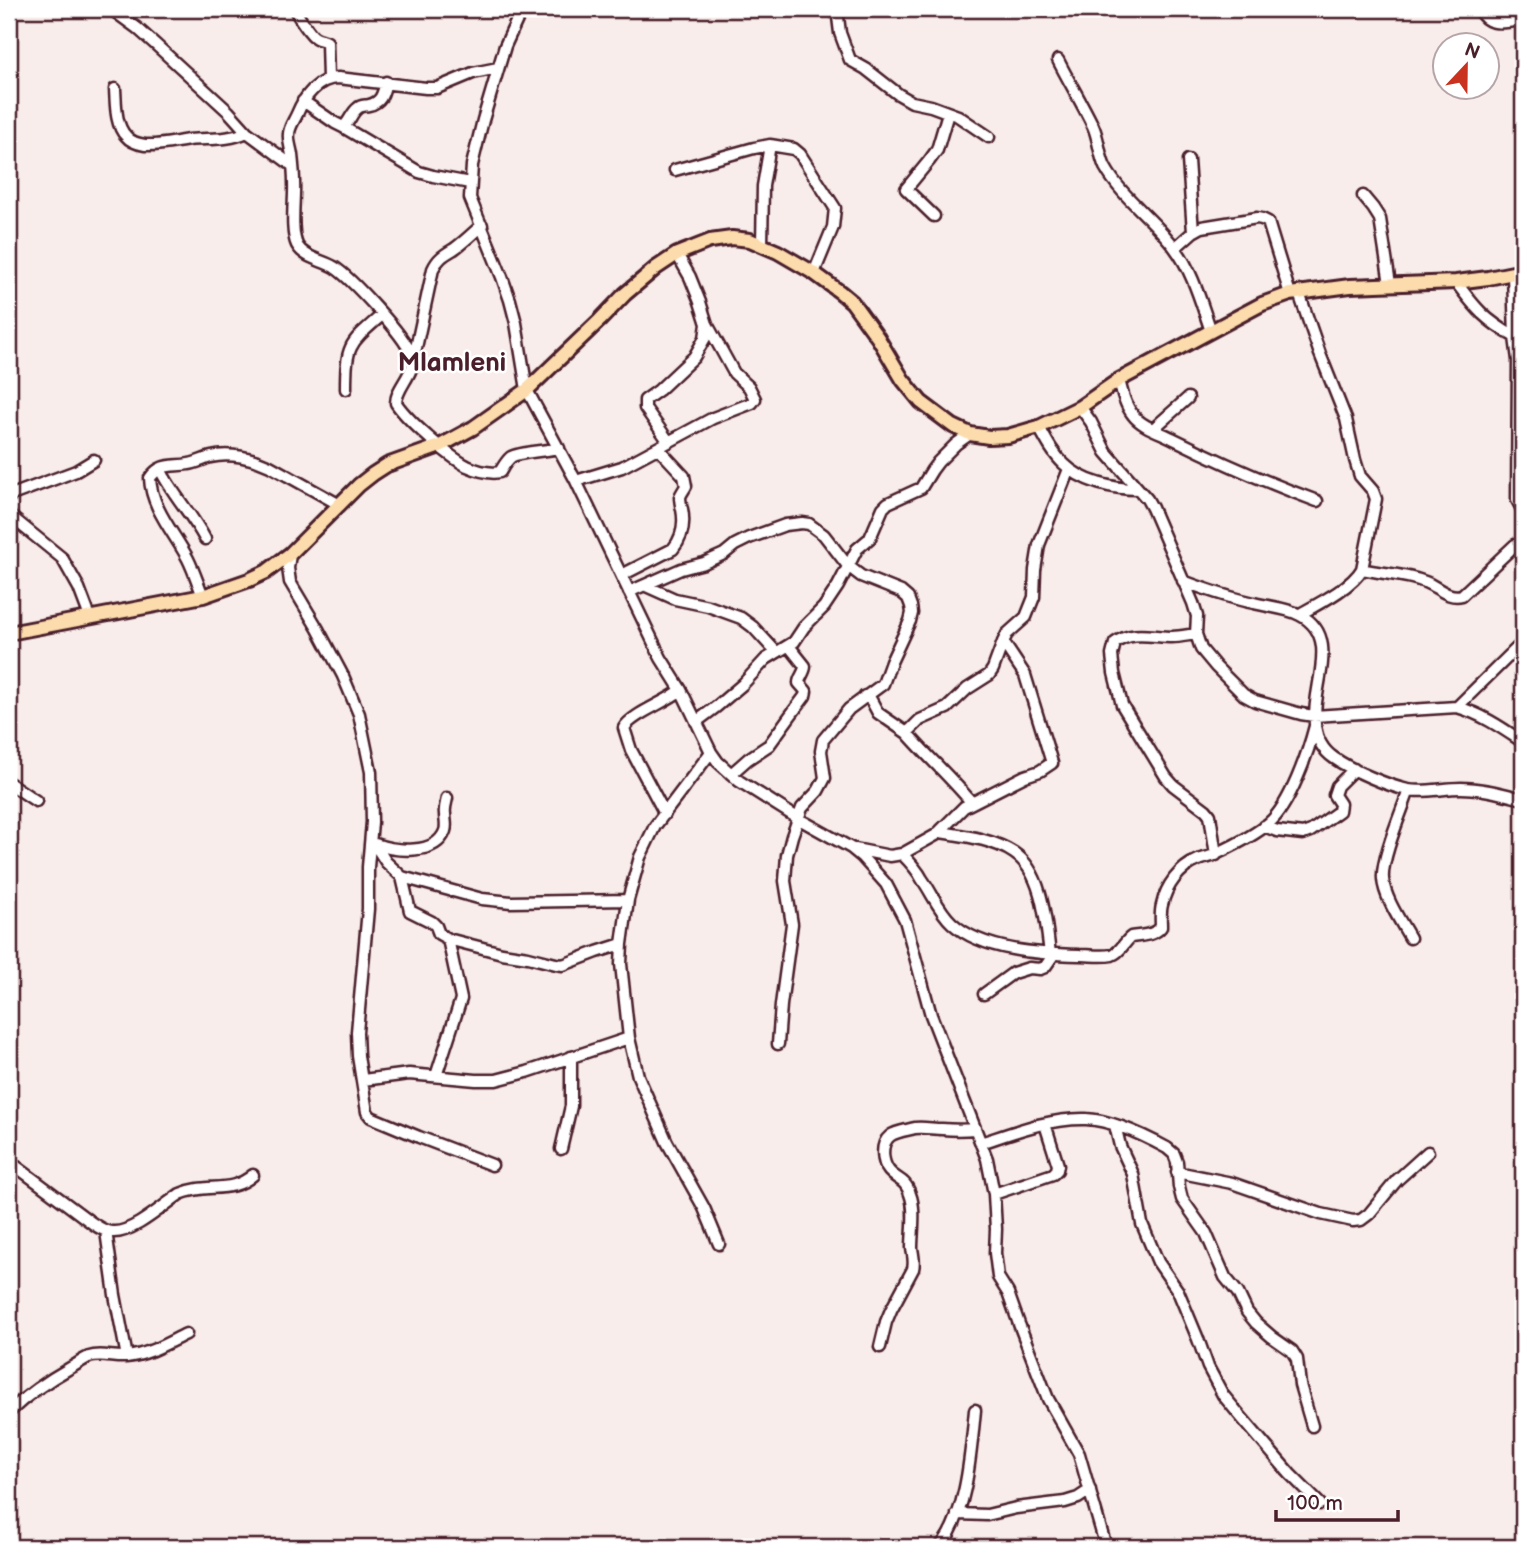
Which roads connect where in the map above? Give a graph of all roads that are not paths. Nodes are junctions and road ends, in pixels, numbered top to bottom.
1 (111, 9) edge
2 (295, 9) edge
3 (522, 9) edge
4 (837, 9) edge
5 (1479, 9) edge
6 (1523, 20) edge
7 (1058, 60) dead end
8 (498, 68) junction
9 (328, 79) junction
10 (386, 82) junction
11 (115, 89) dead end
12 (303, 101) junction
13 (948, 113) junction
14 (343, 127) junction
15 (247, 132) junction
16 (989, 137) dead end
17 (770, 145) junction
18 (1188, 160) dead end
19 (293, 166) junction
20 (675, 170) dead end
21 (470, 183) junction
22 (1363, 196) dead end
23 (934, 216) dead end
24 (482, 225) junction
25 (1193, 232) junction
26 (762, 245) junction
27 (1175, 248) junction
28 (677, 254) junction
29 (1518, 272) edge
30 (814, 273) junction
31 (1456, 282) junction
32 (1390, 285) junction
33 (1295, 293) junction
34 (382, 315) junction
35 (707, 324) junction
36 (1211, 331) junction
37 (1515, 337) junction
38 (412, 356) junction
39 (1119, 380) junction
40 (346, 389) dead end
41 (527, 390) junction
42 (1188, 398) dead end
43 (1080, 407) junction
44 (1039, 427) junction
45 (1153, 429) junction
46 (970, 434) junction
47 (669, 442) junction
48 (440, 446) junction
49 (559, 448) junction
50 (658, 448) junction
51 (94, 460) dead end
52 (160, 469) junction
53 (1069, 469) junction
54 (576, 481) junction
55 (1137, 489) junction
56 (9, 496) edge
57 (1317, 501) dead end
58 (340, 505) junction
59 (1523, 511) edge
60 (9, 515) edge
61 (205, 539) dead end
62 (1515, 545) dead end
63 (290, 554) junction
64 (848, 566) junction
65 (1362, 569) junction
66 (266, 572) junction
67 (622, 575) junction
68 (1183, 581) junction
69 (290, 582) junction
70 (646, 586) junction
71 (629, 592) junction
72 (203, 596) junction
73 (1300, 614) junction
74 (90, 617) junction
75 (10, 630) edge
76 (1196, 634) junction
77 (1003, 642) junction
78 (1523, 642) edge
79 (789, 646) junction
80 (776, 652) junction
81 (681, 691) junction
82 (865, 696) junction
83 (1457, 707) junction
84 (1314, 721) junction
85 (696, 722) junction
86 (907, 733) junction
87 (1523, 742) edge
88 (711, 752) junction
89 (1354, 769) junction
90 (731, 774) junction
91 (9, 783) edge
92 (1409, 790) junction
93 (447, 798) dead end
94 (1523, 799) edge
95 (36, 802) dead end
96 (972, 803) junction
97 (664, 814) junction
98 (799, 819) junction
99 (1264, 826) junction
100 (940, 832) junction
101 (373, 844) junction
102 (850, 848) junction
103 (902, 854) junction
104 (1216, 855) junction
105 (402, 877) junction
106 (628, 900) junction
107 (1410, 938) dead end
108 (448, 939) junction
109 (622, 944) junction
110 (1052, 954) junction
111 (984, 994) dead end
112 (629, 1038) junction
113 (778, 1044) dead end
114 (571, 1057) junction
115 (436, 1076) junction
116 (363, 1080) junction
117 (1045, 1124) junction
118 (1115, 1125) junction
119 (974, 1129) junction
120 (981, 1143) junction
121 (561, 1149) dead end
122 (1428, 1152) dead end
123 (9, 1162) edge
124 (492, 1165) dead end
125 (1178, 1172) junction
126 (253, 1175) dead end
127 (994, 1194) junction
128 (106, 1231) junction
129 (719, 1244) dead end
130 (186, 1334) dead end
131 (880, 1347) dead end
132 (127, 1357) junction
133 (975, 1410) dead end
134 (9, 1412) edge
135 (1311, 1426) dead end
136 (1090, 1490) junction
137 (1320, 1504) dead end
138 (957, 1514) junction
139 (940, 1547) edge
140 (1106, 1547) edge

1 - 15 street
2 - 9 street
3 - 8 street
4 - 13 street
5 - 6 street
7 - 27 street
8 - 10 street
8 - 21 street
9 - 10 street
9 - 12 street
10 - 14 street
11 - 15 street
12 - 14 street
12 - 19 street
13 - 16 street
13 - 23 street
14 - 21 street
15 - 19 street
17 - 20 street
17 - 26 street
17 - 30 street
18 - 25 street
19 - 34 street
21 - 24 street
22 - 32 street
24 - 38 street
24 - 41 street
25 - 27 street
25 - 33 street
26 - 28 main road
26 - 30 main road
27 - 36 street
28 - 35 street
28 - 41 main road
29 - 31 main road
29 - 37 street
30 - 46 main road
31 - 32 main road
31 - 37 street
32 - 33 main road
33 - 36 main road
33 - 65 street
34 - 38 street
34 - 40 street
35 - 47 street
35 - 47 street
36 - 39 main road
37 - 59 street
38 - 48 street
39 - 43 main road
39 - 45 street
41 - 48 main road
41 - 49 street
42 - 45 street
43 - 44 main road
43 - 55 street
44 - 46 main road
44 - 53 street
45 - 57 street
46 - 64 street
47 - 50 street
48 - 49 street
48 - 58 main road
49 - 54 street
50 - 54 street
50 - 67 street
51 - 56 street
52 - 58 street
52 - 61 street
52 - 72 street
53 - 55 street
53 - 77 street
54 - 67 street
55 - 68 street
58 - 63 main road
60 - 74 street
62 - 65 street
63 - 66 main road
63 - 69 street
64 - 70 street
64 - 79 street
64 - 82 street
65 - 73 street
66 - 69 street
66 - 72 main road
67 - 71 street
68 - 73 street
68 - 76 street
69 - 101 street
70 - 71 street
70 - 80 street
71 - 81 street
72 - 74 main road
73 - 84 street
74 - 75 main road
76 - 84 street
76 - 104 street
77 - 86 street
77 - 96 street
78 - 83 street
79 - 80 street
79 - 90 street
80 - 85 street
81 - 85 street
81 - 97 street
82 - 86 street
82 - 98 street
83 - 84 street
83 - 87 street
84 - 89 street
84 - 99 street
85 - 88 street
86 - 96 street
88 - 90 street
88 - 97 street
89 - 92 street
89 - 99 street
90 - 98 street
91 - 95 street
92 - 94 street
92 - 107 street
93 - 101 street
96 - 100 street
97 - 106 street
98 - 102 street
98 - 113 street
99 - 104 street
100 - 103 street
100 - 110 street
101 - 105 street
101 - 116 street
102 - 103 street
102 - 119 street
103 - 110 street
104 - 110 street
105 - 106 street
105 - 108 street
106 - 109 street
108 - 109 street
108 - 115 street
109 - 112 street
110 - 111 street
112 - 114 street
112 - 129 street
114 - 115 street
114 - 121 street
115 - 116 street
116 - 124 street
117 - 118 street
117 - 120 street
117 - 127 street
118 - 125 street
118 - 137 street
119 - 120 street
119 - 131 street
120 - 127 street
122 - 125 street
123 - 128 street
125 - 135 street
126 - 128 street
127 - 136 street
128 - 132 street
130 - 132 street
132 - 134 street
133 - 138 street
136 - 138 street
136 - 140 street
138 - 139 street

